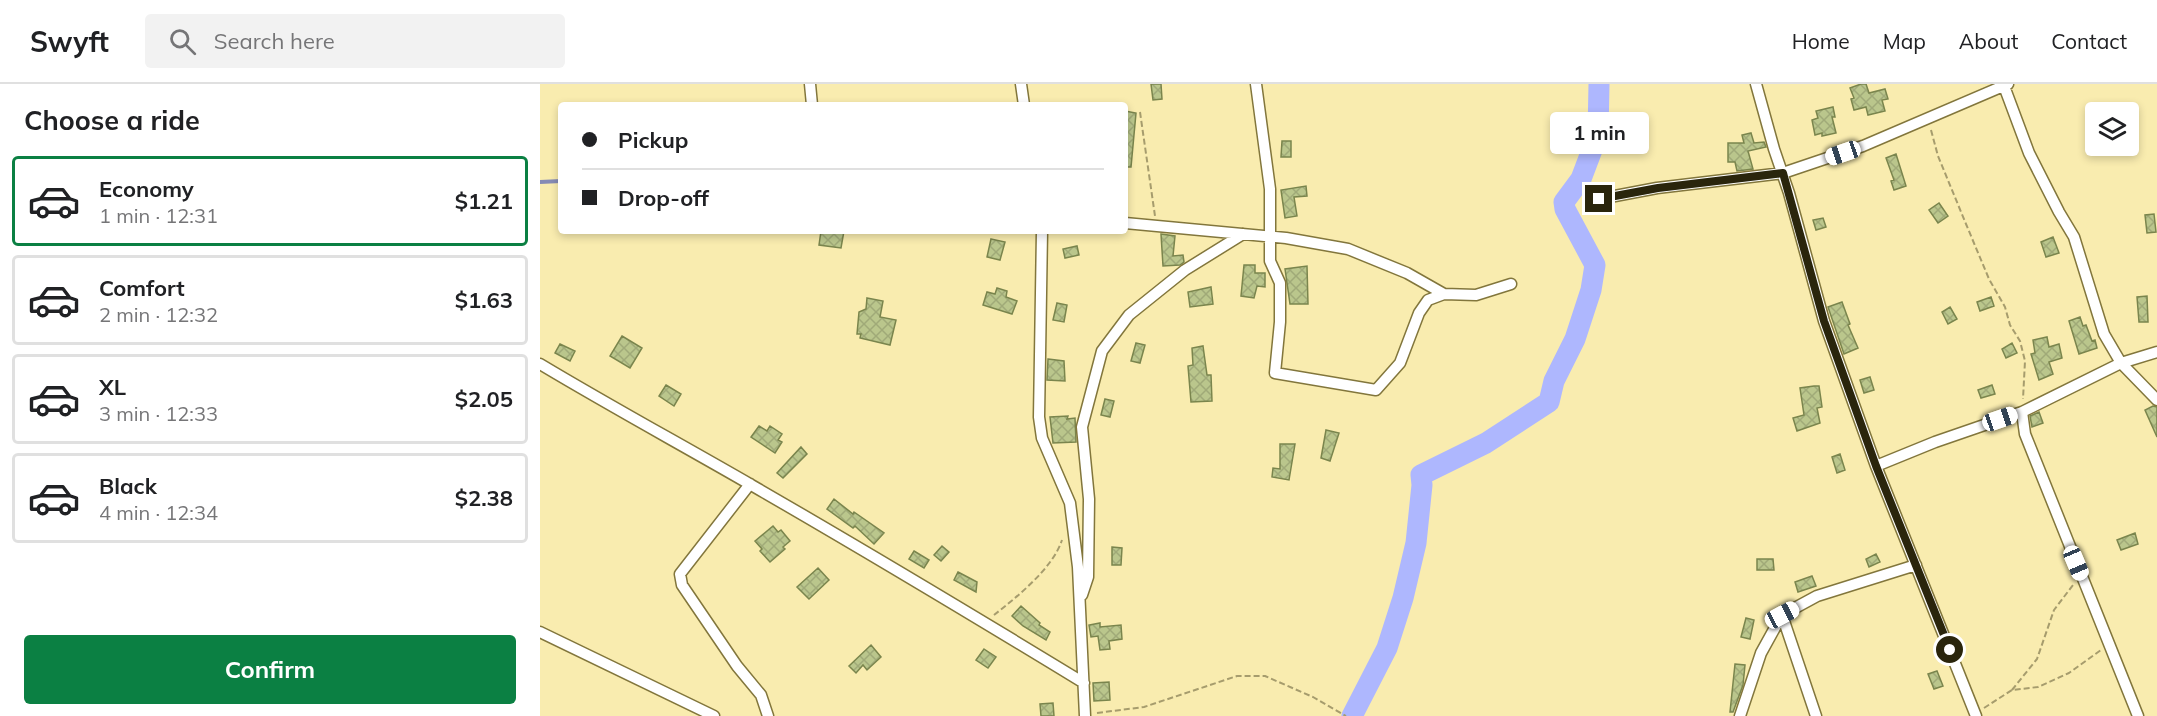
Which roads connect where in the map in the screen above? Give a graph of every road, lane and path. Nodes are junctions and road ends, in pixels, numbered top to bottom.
1 (810, 84) edge
2 (1021, 84) edge
3 (1256, 84) edge
4 (1756, 84) edge
5 (2006, 85) edge
6 (812, 102) edge
7 (1024, 102) edge
8 (1140, 112) dead end
9 (1928, 118) junction
10 (1783, 173) junction
11 (1599, 199) dead end
12 (1128, 223) edge
13 (1157, 227) junction
14 (1042, 234) edge
15 (1243, 234) junction
16 (1271, 237) junction
17 (1511, 284) dead end
18 (1444, 294) junction
19 (2157, 352) edge
20 (2121, 363) junction
21 (540, 364) edge
22 (2157, 400) edge
23 (2022, 412) junction
24 (1876, 466) junction
25 (750, 484) junction
26 (1065, 532) dead end
27 (1916, 565) junction
28 (2082, 579) junction
29 (1080, 603) junction
30 (1782, 615) junction
31 (985, 622) junction
32 (540, 632) edge
33 (2109, 645) junction
34 (1084, 683) junction
35 (2013, 690) junction
36 (1085, 715) edge
37 (1976, 715) edge
38 (714, 716) edge
39 (768, 716) edge
40 (1346, 716) edge
41 (1740, 716) edge
42 (1816, 716) edge
43 (2138, 716) edge

1 - 6 street
2 - 7 street
3 - 16 street
4 - 10 street
5 - 9 street
5 - 20 street
8 - 13 path
9 - 10 street
9 - 23 path
10 - 11 street
10 - 24 street
12 - 13 street
13 - 15 street
14 - 29 street
15 - 16 street
15 - 29 street
16 - 18 street
16 - 18 street
17 - 18 street
19 - 20 street
20 - 22 street
20 - 23 street
21 - 25 street
23 - 24 street
23 - 28 street
24 - 27 street
25 - 31 street
25 - 39 street
26 - 31 path
27 - 30 street
27 - 37 street
28 - 33 street
28 - 35 path
29 - 34 street
30 - 41 street
30 - 42 street
31 - 34 street
32 - 38 street
33 - 35 path
33 - 43 street
34 - 36 street
35 - 37 path
36 - 40 path

